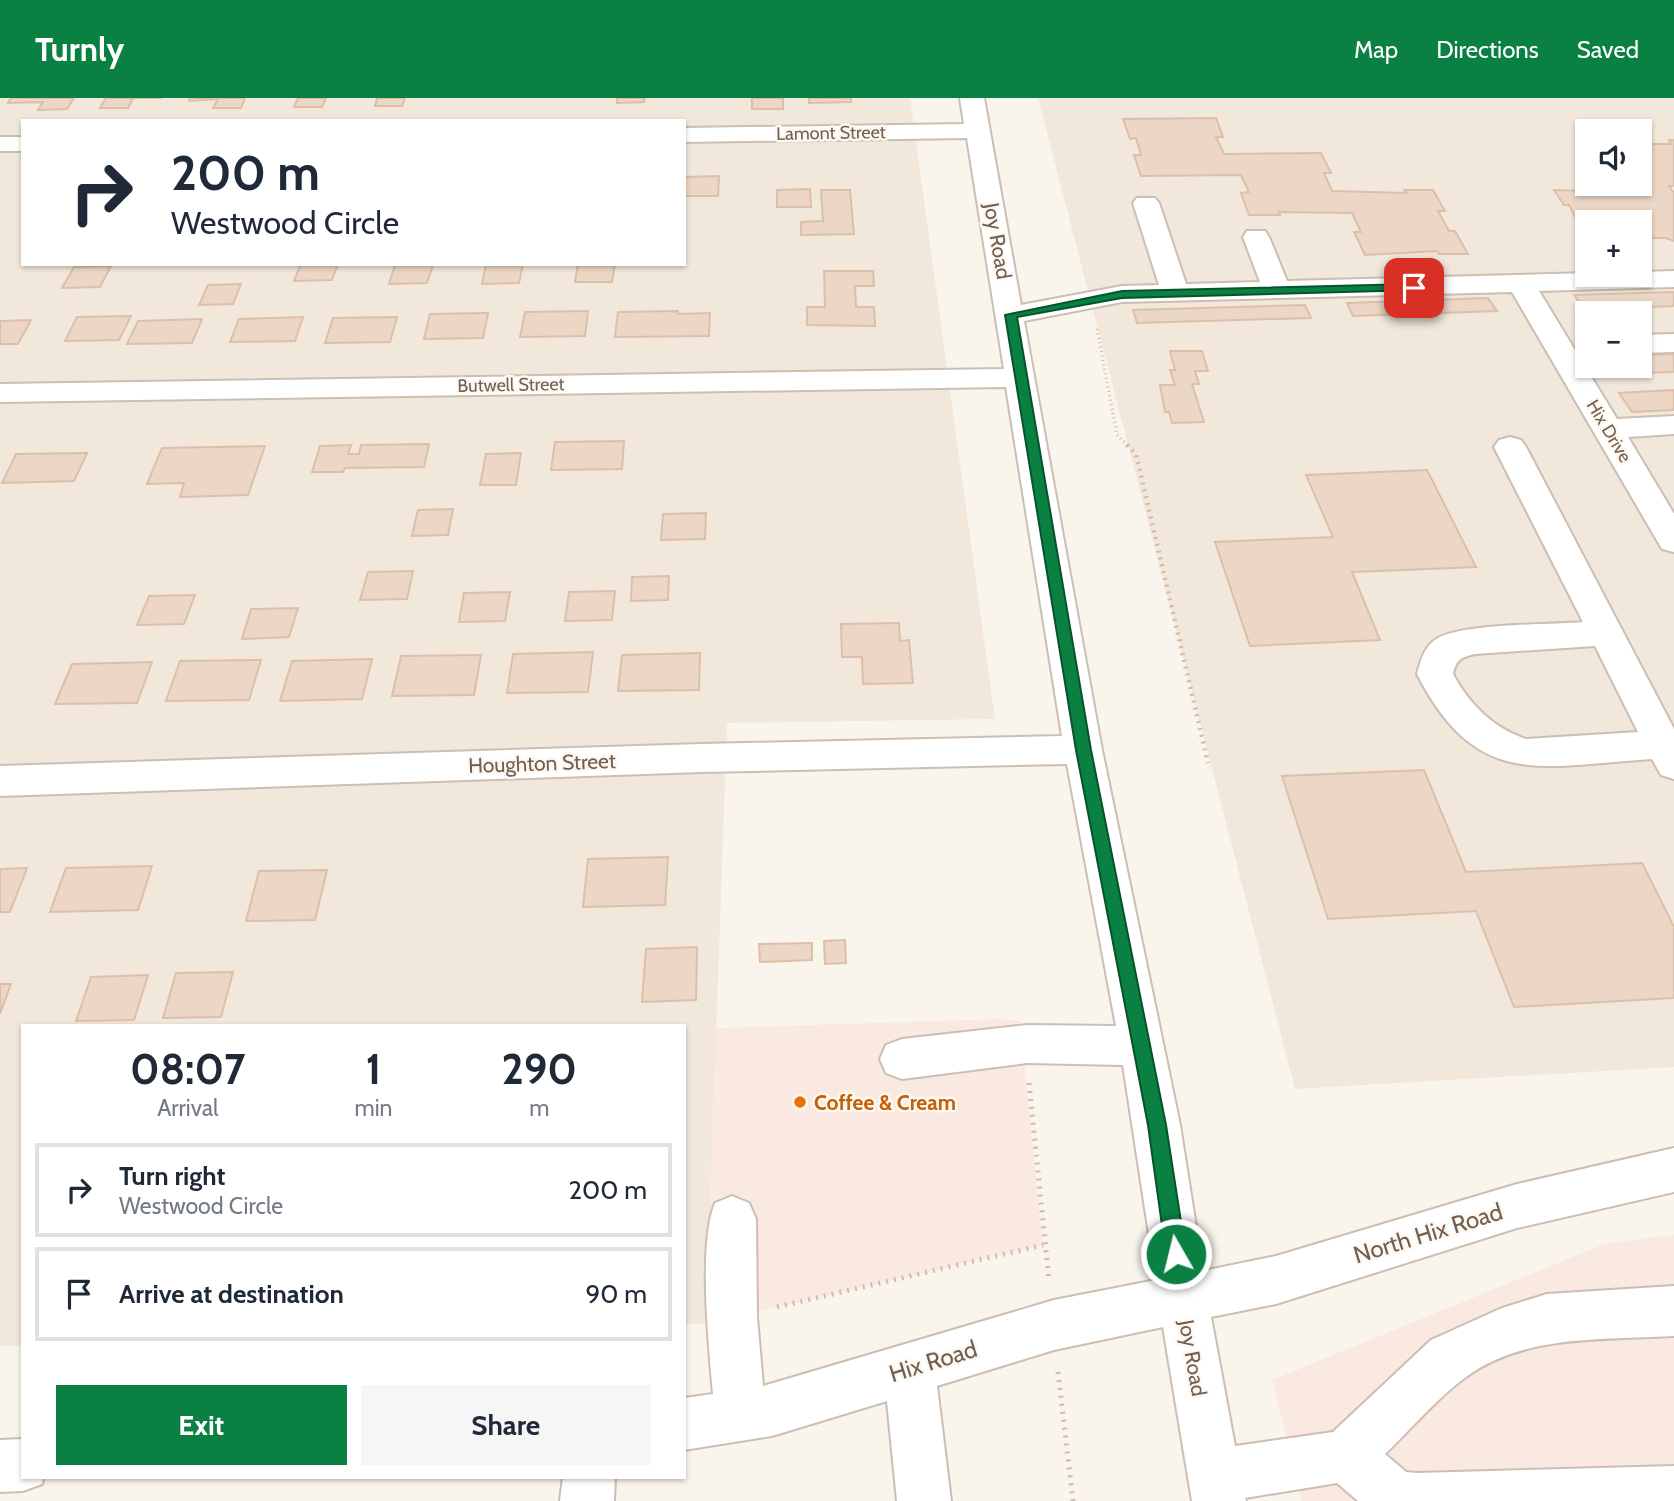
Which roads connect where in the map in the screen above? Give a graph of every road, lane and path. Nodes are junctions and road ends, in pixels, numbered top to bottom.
1 (972, 98) edge
2 (978, 131) junction
3 (686, 135) edge
4 (0, 144) edge
5 (21, 144) edge
6 (1146, 202) dead end
7 (1256, 237) dead end
8 (1674, 279) edge
9 (1522, 285) junction
10 (1278, 292) junction
11 (1175, 293) junction
12 (1011, 315) junction
13 (1096, 321) dead end
14 (1674, 343) edge
15 (1652, 344) edge
16 (1573, 347) edge
17 (1022, 378) junction
18 (0, 393) edge
19 (1674, 425) edge
20 (1607, 429) junction
21 (1510, 447) dead end
22 (1674, 541) edge
23 (1606, 633) junction
24 (1083, 750) junction
25 (1669, 754) edge
26 (1208, 763) dead end
27 (0, 781) edge
28 (1141, 1046) junction
29 (902, 1059) dead end
30 (1029, 1084) dead end
31 (1674, 1170) edge
32 (732, 1219) dead end
33 (1043, 1245) junction
34 (1047, 1268) dead end
35 (1183, 1298) junction
36 (766, 1310) dead end
37 (1674, 1311) edge
38 (909, 1367) junction
39 (1059, 1388) dead end
40 (740, 1415) junction
41 (686, 1424) edge
42 (1346, 1456) junction
43 (21, 1465) edge
44 (0, 1466) edge
45 (589, 1479) edge
46 (1217, 1488) edge
47 (1674, 1493) edge
48 (587, 1501) edge
49 (925, 1501) edge
50 (1073, 1501) edge

1 - 2 street, Joy Road
2 - 3 street, Lamont Street
2 - 12 street, Joy Road
4 - 5 street
6 - 11 street
7 - 10 street
8 - 9 street
9 - 10 street
9 - 16 street, Hix Drive
10 - 11 street
11 - 12 street
12 - 17 street, Joy Road
13 - 26 path
14 - 15 street
16 - 20 street, Hix Drive
17 - 18 street, Butwell Street
17 - 24 street, Joy Road
19 - 20 street
20 - 22 street, Hix Drive
21 - 23 street
23 - 25 street
23 - 25 street
24 - 27 street, Houghton Street
24 - 28 street, Joy Road
28 - 29 street
28 - 35 street, Joy Road
30 - 33 path
31 - 35 street, North Hix Road
32 - 40 street
33 - 34 path
33 - 36 path
35 - 38 street, Hix Road
35 - 46 street, Joy Road
37 - 42 street
38 - 40 street, Hix Road
38 - 49 street
39 - 50 path
40 - 41 street, Hix Road
42 - 46 street
42 - 47 street
43 - 44 street
45 - 48 street

